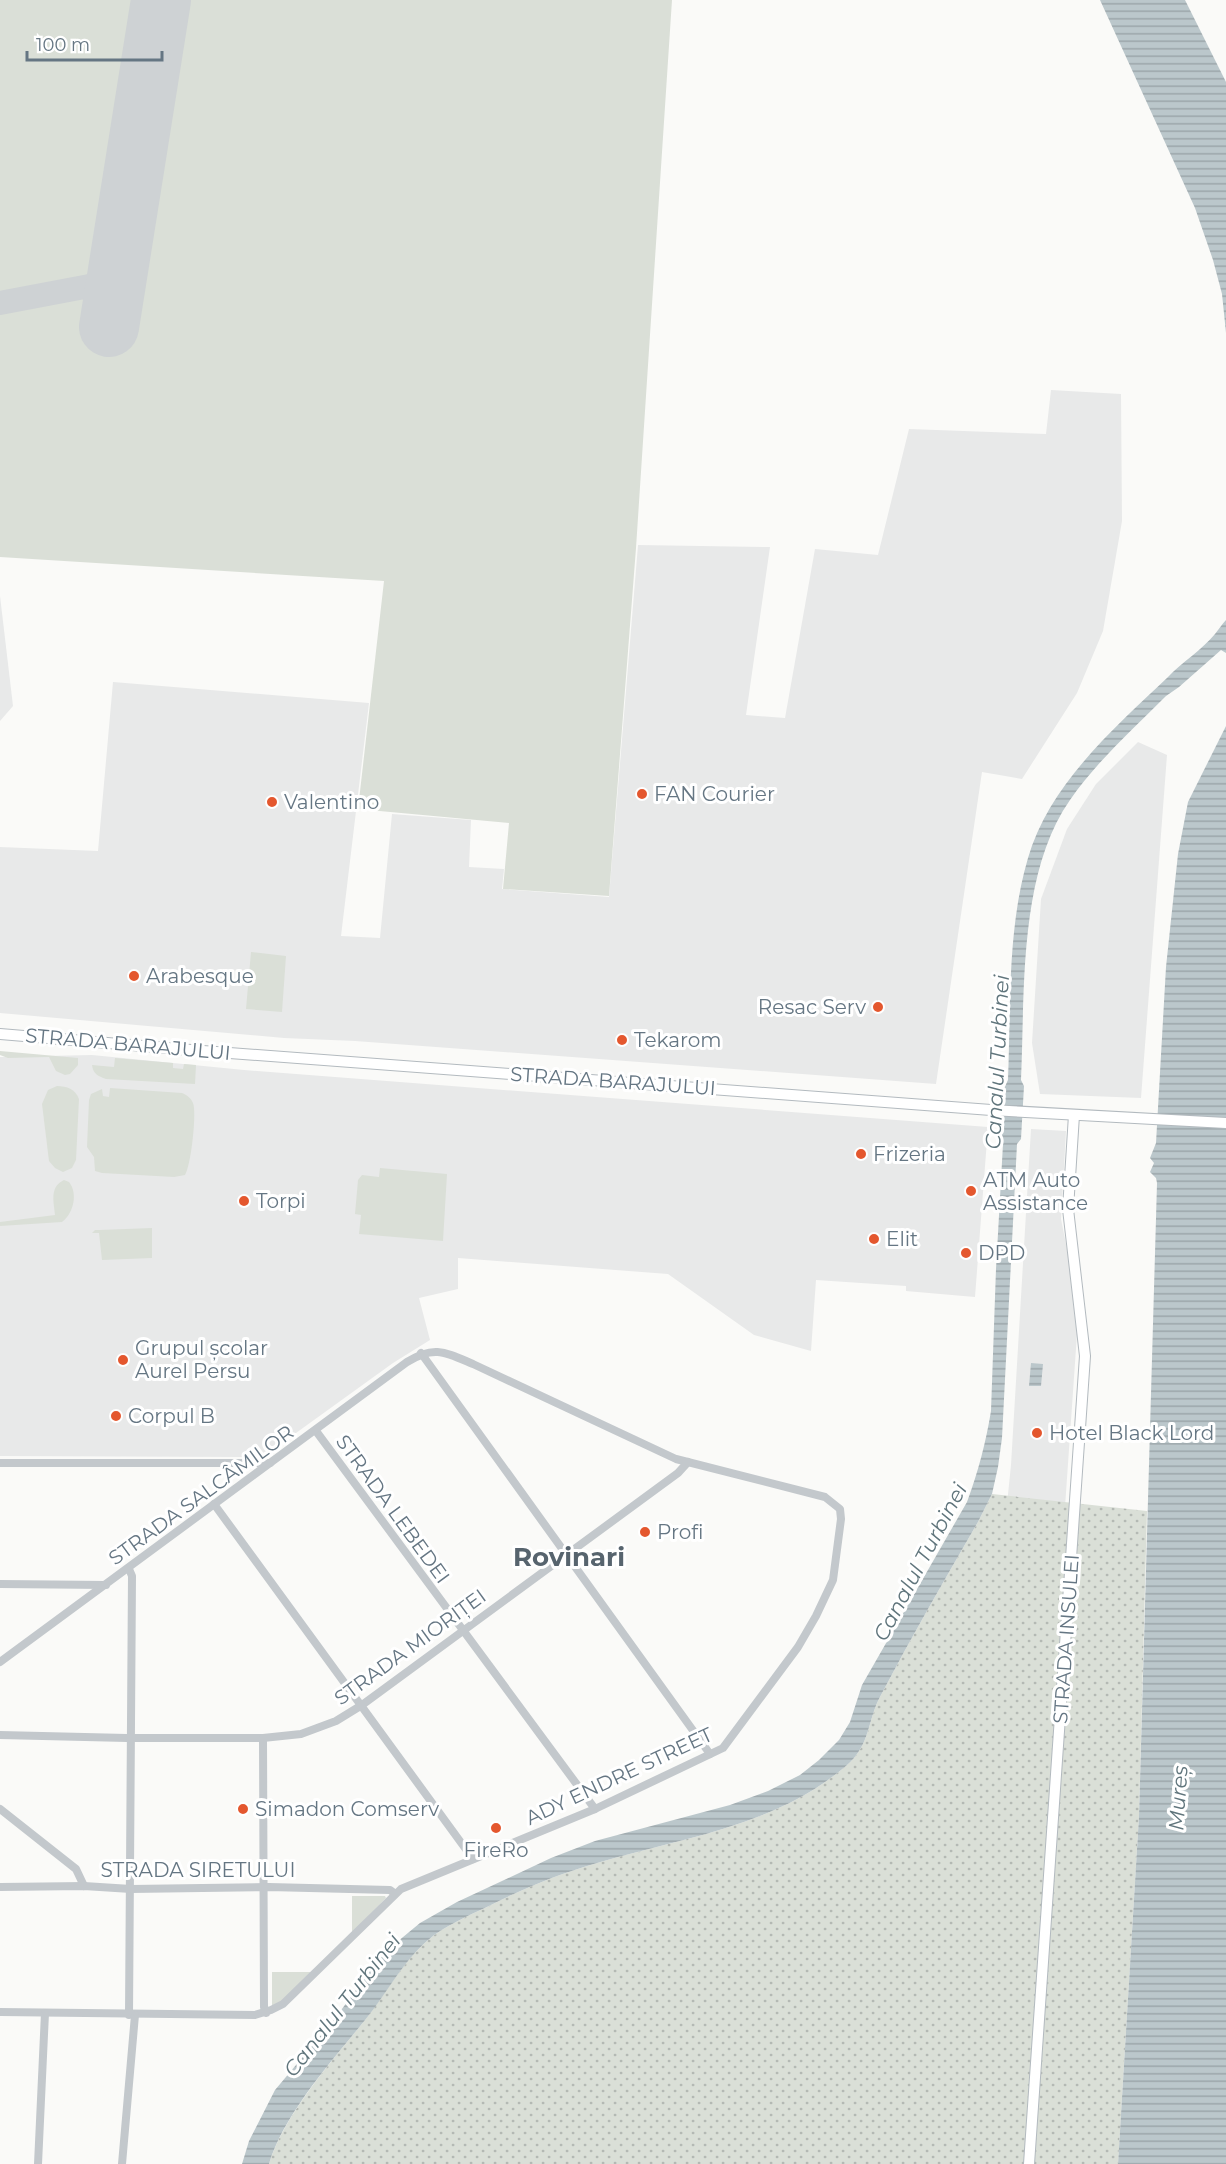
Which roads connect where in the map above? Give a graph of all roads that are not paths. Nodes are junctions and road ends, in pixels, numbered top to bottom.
1 (0, 1034) edge
2 (1074, 1114) junction
3 (1226, 1123) edge
4 (421, 1353) junction
5 (316, 1431) junction
6 (0, 1462) edge
7 (688, 1462) junction
8 (272, 1463) junction
9 (214, 1504) junction
10 (565, 1556) junction
11 (129, 1569) junction
12 (0, 1584) edge
13 (107, 1585) junction
14 (462, 1631) junction
15 (0, 1662) edge
16 (362, 1705) junction
17 (0, 1735) edge
18 (130, 1738) junction
19 (263, 1738) junction
20 (710, 1754) junction
21 (0, 1809) edge
22 (595, 1809) junction
23 (474, 1859) junction
24 (84, 1886) junction
25 (0, 1887) edge
26 (263, 1887) junction
27 (131, 1889) junction
28 (394, 1893) junction
29 (0, 2012) edge
30 (45, 2013) junction
31 (266, 2013) junction
32 (132, 2015) junction
33 (38, 2164) edge
34 (122, 2164) edge
35 (1029, 2164) edge

1 - 2 main road, STRADA BARAJULUI
2 - 3 main road, STRADA BARAJULUI
2 - 35 main road, STRADA INSULEI
4 - 5 street, STRADA SALCÂMILOR
4 - 7 street, ADY ENDRE STREET
4 - 10 street
5 - 8 street, STRADA SALCÂMILOR
5 - 14 street, STRADA LEBEDEI
6 - 8 street
7 - 10 street, STRADA MIORIȚEI
7 - 20 street, ADY ENDRE STREET
8 - 9 street, STRADA SALCÂMILOR
9 - 11 street, STRADA SALCÂMILOR
9 - 16 street
10 - 14 street, STRADA MIORIȚEI
10 - 20 street
11 - 13 street, STRADA SALCÂMILOR
11 - 18 street
12 - 13 street
13 - 15 street, STRADA SALCÂMILOR
14 - 16 street, STRADA MIORIȚEI
14 - 22 street, STRADA LEBEDEI
16 - 19 street, STRADA MIORIȚEI
16 - 23 street
17 - 18 street, STRADA MIORIȚEI
18 - 19 street, STRADA MIORIȚEI
18 - 27 street
19 - 26 street
20 - 22 street, ADY ENDRE STREET
21 - 24 street
22 - 23 street, ADY ENDRE STREET
23 - 28 street, ADY ENDRE STREET
24 - 25 street, STRADA SIRETULUI
24 - 27 street, STRADA SIRETULUI
26 - 27 street, STRADA SIRETULUI
26 - 28 street, STRADA SIRETULUI
26 - 31 street
27 - 32 street
28 - 31 street, ADY ENDRE STREET
29 - 30 street
30 - 32 street
30 - 33 street
31 - 32 street
32 - 34 street

